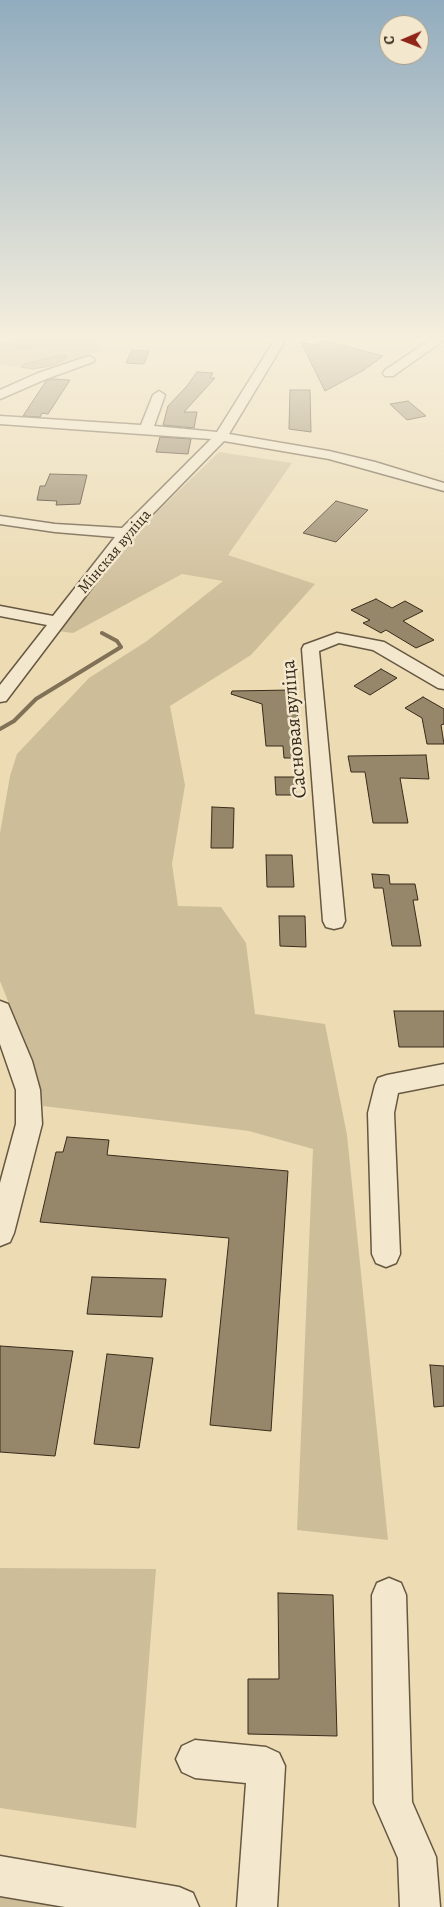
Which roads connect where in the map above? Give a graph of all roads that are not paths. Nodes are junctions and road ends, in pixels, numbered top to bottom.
1 (73, 425) edge
2 (148, 425) edge
3 (228, 425) edge
4 (146, 430) junction
5 (221, 437) junction
6 (444, 487) edge
7 (0, 520) edge
8 (126, 533) junction
9 (0, 611) edge
10 (57, 622) junction
11 (444, 684) edge
12 (0, 697) edge
13 (334, 921) dead end
14 (0, 1010) edge
15 (9, 1058) edge
16 (444, 1074) edge
17 (0, 1230) edge
18 (386, 1254) dead end
19 (389, 1594) dead end
20 (195, 1758) dead end
21 (0, 1876) edge
22 (179, 1907) edge
23 (257, 1907) edge
24 (420, 1907) edge

1 - 4 street
2 - 4 street
3 - 5 street, Мінская вуліца
4 - 5 street
5 - 6 street
5 - 8 street, Мінская вуліца
7 - 8 street
8 - 10 street, Мінская вуліца
9 - 10 street
10 - 12 street, Мінская вуліца
11 - 13 street, Сасновая вуліца
14 - 15 street
15 - 17 street
16 - 18 street
19 - 24 street
20 - 23 street
21 - 22 street

